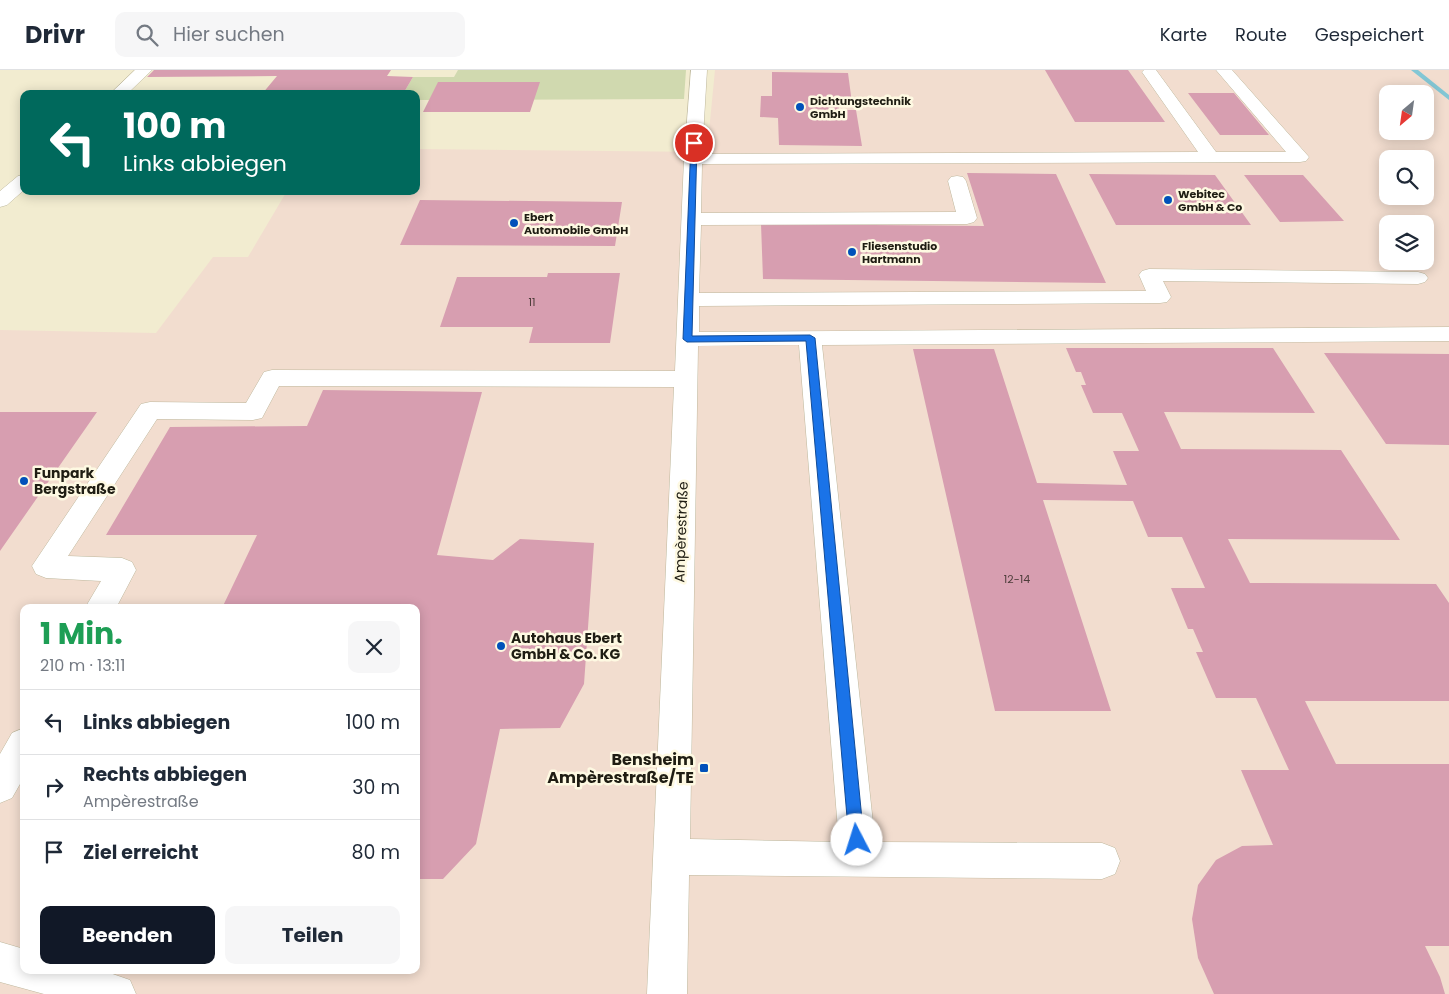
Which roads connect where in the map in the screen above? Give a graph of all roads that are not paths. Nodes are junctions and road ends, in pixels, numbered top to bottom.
1 (144, 70) edge
2 (699, 70) edge
3 (1224, 70) edge
4 (1150, 72) dead end
5 (122, 90) edge
6 (1211, 158) junction
7 (693, 159) junction
8 (957, 181) dead end
9 (20, 184) edge
10 (0, 201) edge
11 (691, 219) junction
12 (1418, 278) dead end
13 (688, 300) junction
14 (1449, 334) edge
15 (810, 338) junction
16 (687, 339) junction
17 (686, 379) junction
18 (102, 604) edge
19 (20, 751) edge
20 (0, 786) edge
21 (671, 857) junction
22 (859, 860) junction
23 (1102, 861) dead end
24 (0, 962) edge
25 (20, 968) edge
26 (43, 974) edge
27 (116, 994) edge
28 (667, 994) edge

1 - 5 street
2 - 7 street, Ampèrestraße
3 - 6 street
4 - 6 street
6 - 7 street
7 - 11 street, Ampèrestraße
8 - 11 street
9 - 10 street
11 - 13 street, Ampèrestraße
12 - 13 street
13 - 16 street, Ampèrestraße
14 - 15 street
15 - 16 street
15 - 22 street
16 - 17 street, Ampèrestraße
17 - 18 street
17 - 21 street, Ampèrestraße
19 - 20 street
21 - 22 street
21 - 28 street, Ampèrestraße
22 - 23 street
24 - 25 street
26 - 27 street

